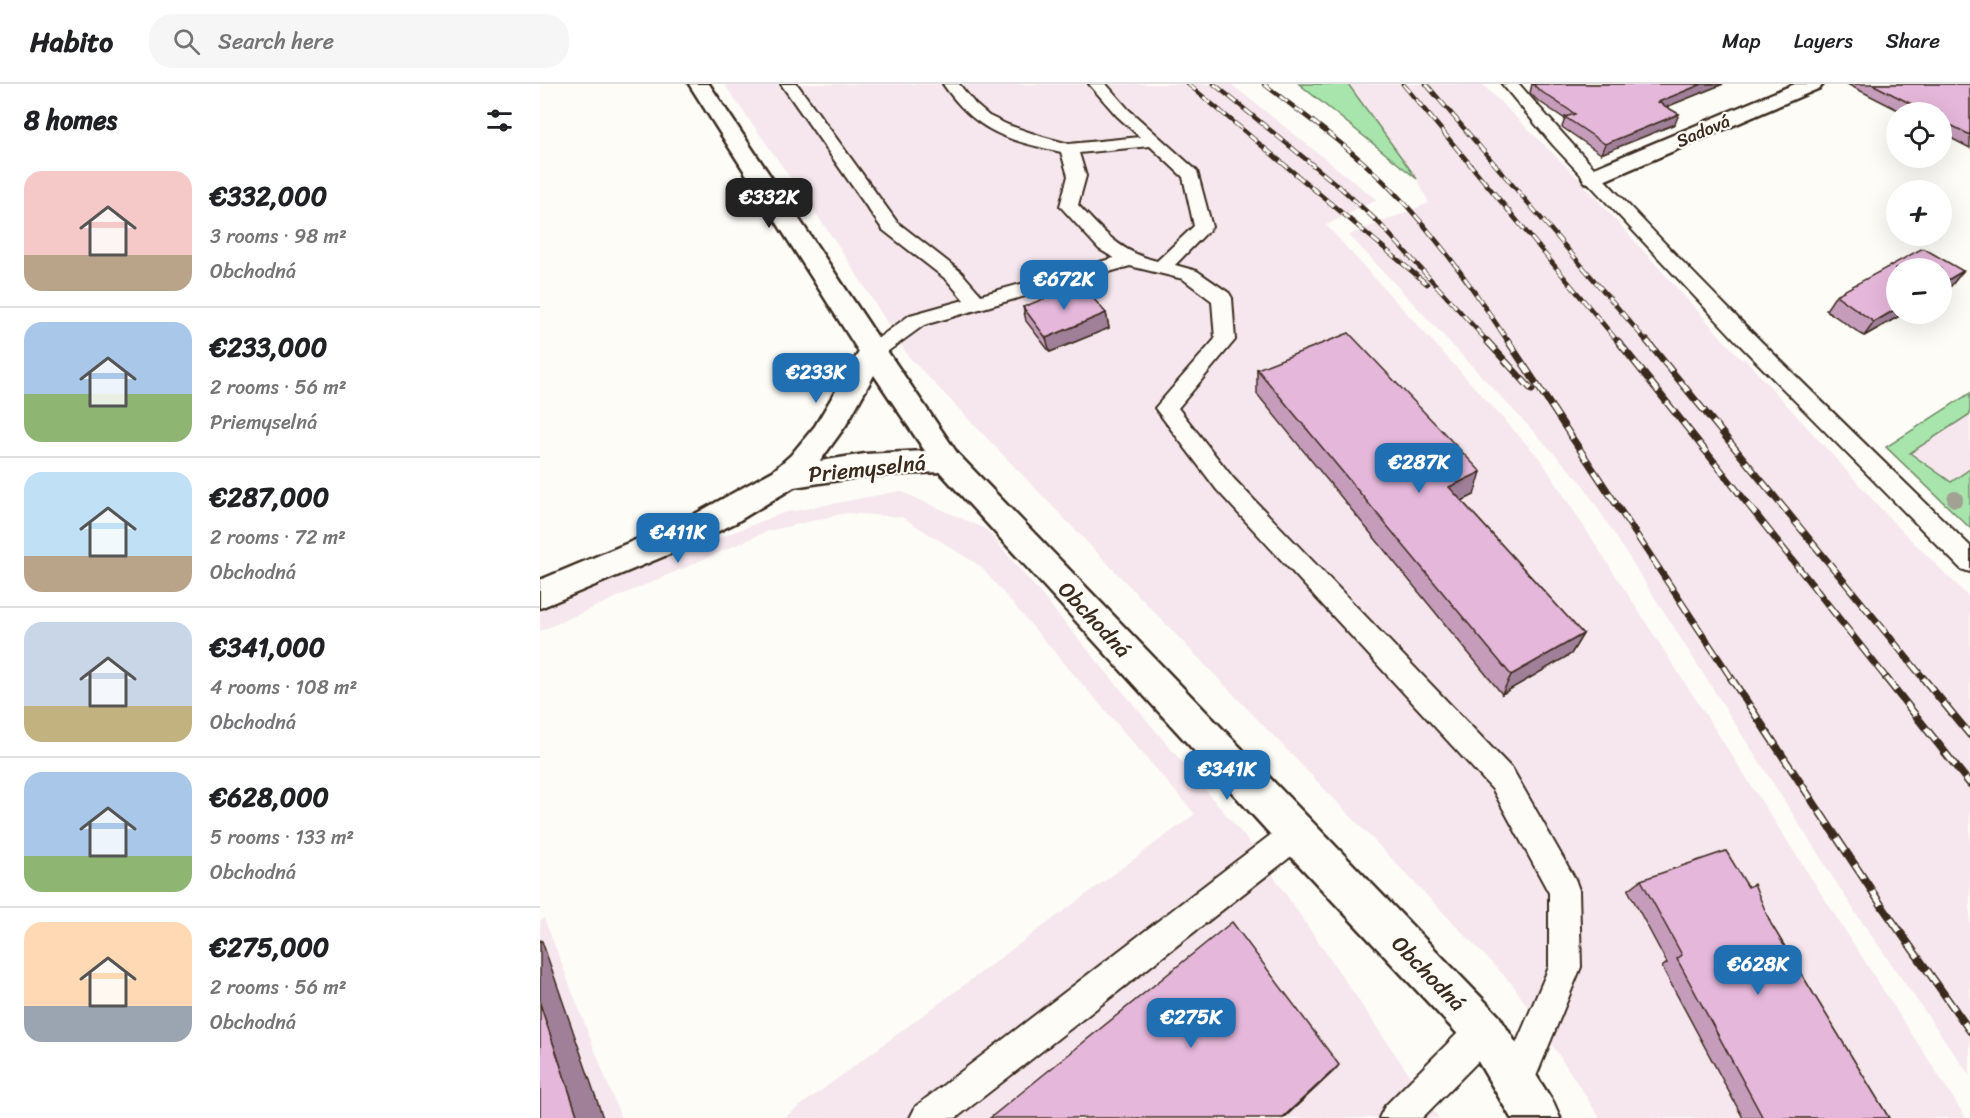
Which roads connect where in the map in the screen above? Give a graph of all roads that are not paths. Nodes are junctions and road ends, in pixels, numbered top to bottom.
1 (699, 84) edge
2 (789, 84) edge
3 (951, 84) edge
4 (1097, 84) edge
5 (1510, 84) edge
6 (1813, 84) edge
7 (1154, 141) junction
8 (1069, 149) junction
9 (1593, 177) junction
10 (1130, 260) junction
11 (1161, 268) junction
12 (977, 303) junction
13 (873, 352) junction
14 (947, 461) junction
15 (787, 477) junction
16 (1970, 562) edge
17 (540, 594) edge
18 (1296, 834) junction
19 (1484, 1030) junction
20 (1516, 1084) junction
21 (928, 1118) edge
22 (1397, 1118) edge
23 (1537, 1118) edge

1 - 13 street, Obchodná
2 - 12 lane
3 - 8 lane
4 - 7 lane
5 - 9 lane
6 - 9 street, Sadová
7 - 8 lane
7 - 11 lane
8 - 10 lane
9 - 16 lane
10 - 11 lane
10 - 12 lane
11 - 20 lane
12 - 13 lane
13 - 14 street, Obchodná
13 - 15 street, Priemyselná
14 - 15 street, Priemyselná
14 - 18 street, Obchodná
15 - 17 street, Priemyselná
18 - 19 street, Obchodná
18 - 21 lane
19 - 20 street, Obchodná
19 - 22 lane
20 - 23 street, Obchodná

